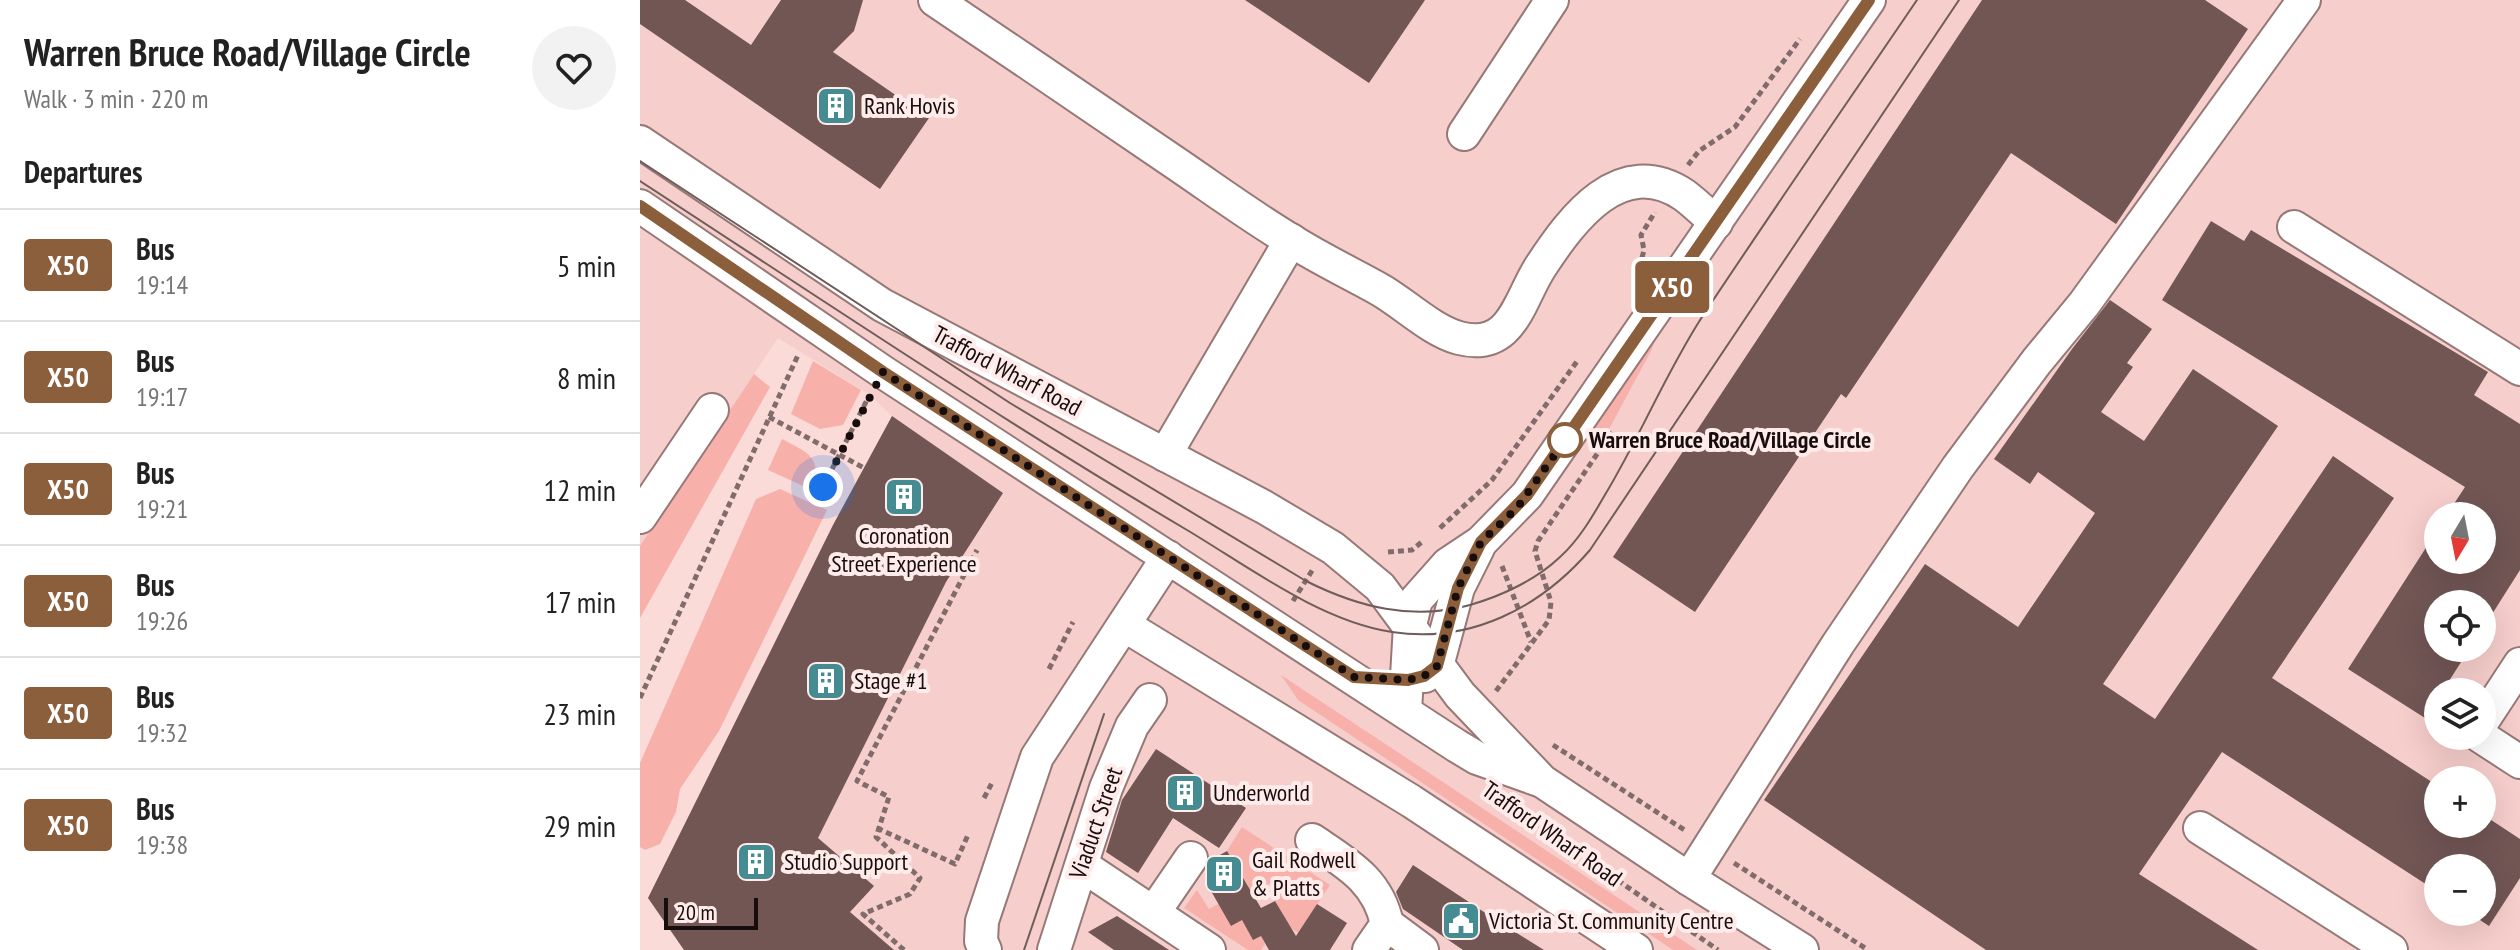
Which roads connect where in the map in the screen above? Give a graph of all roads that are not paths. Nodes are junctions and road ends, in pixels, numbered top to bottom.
1 (935, 0) edge
2 (1552, 0) edge
3 (1869, 0) edge
4 (2304, 0) edge
5 (1464, 134) dead end
6 (640, 142) edge
7 (640, 206) edge
8 (1716, 223) junction
9 (2294, 227) dead end
10 (1291, 240) junction
11 (2520, 369) edge
12 (712, 410) dead end
13 (1165, 455) junction
14 (640, 517) edge
15 (1488, 550) junction
16 (1168, 557) junction
17 (1448, 564) junction
18 (1380, 587) junction
19 (1124, 625) junction
20 (1410, 625) junction
21 (2520, 664) edge
22 (1437, 666) junction
23 (1406, 695) junction
24 (1150, 700) dead end
25 (2496, 701) edge
26 (2496, 746) edge
27 (2520, 762) edge
28 (1542, 781) junction
29 (2200, 828) dead end
30 (1312, 840) dead end
31 (1191, 858) dead end
32 (1083, 866) junction
33 (1689, 879) junction
34 (1154, 912) junction
35 (1378, 937) edge
36 (985, 950) edge
37 (1054, 950) edge
38 (1209, 950) edge
39 (1422, 950) edge
40 (1636, 950) edge
41 (1802, 950) edge
42 (2391, 950) edge

1 - 10 street
2 - 5 street
3 - 8 street
4 - 33 street
6 - 13 street, Trafford Wharf Road
7 - 16 street
8 - 10 street
8 - 15 street
9 - 11 street
10 - 13 street
12 - 14 street
13 - 18 street, Trafford Wharf Road
15 - 17 street
15 - 22 street
16 - 19 street
16 - 23 street
17 - 18 street
17 - 20 street
18 - 20 street, Trafford Wharf Road
19 - 36 street
19 - 40 street
20 - 22 street, Trafford Wharf Road
20 - 23 street
21 - 25 street
22 - 23 street
22 - 28 street, Trafford Wharf Road
23 - 28 street, Trafford Wharf Road
24 - 32 street, Viaduct Street
26 - 27 street
28 - 33 street, Trafford Wharf Road
29 - 42 street
30 - 35 street
31 - 34 street
32 - 34 street
32 - 37 street, Viaduct Street
33 - 41 street, Trafford Wharf Road
34 - 38 street
35 - 39 street

